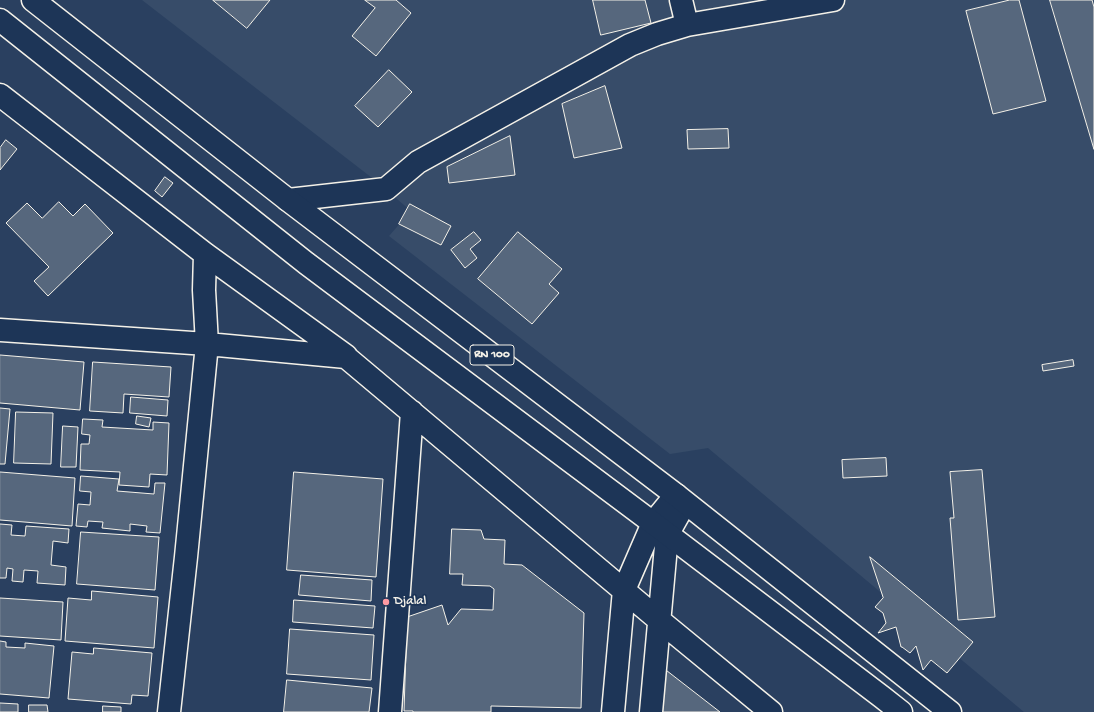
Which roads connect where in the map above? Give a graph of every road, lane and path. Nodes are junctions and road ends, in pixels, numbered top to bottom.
1 (33, 0) edge
2 (681, 0) edge
3 (833, 0) edge
4 (0, 20) edge
5 (687, 25) junction
6 (3, 106) edge
7 (288, 200) junction
8 (204, 254) junction
9 (0, 330) edge
10 (207, 344) junction
11 (346, 356) junction
12 (412, 412) junction
13 (681, 499) junction
14 (660, 529) junction
15 (624, 590) junction
16 (659, 620) junction
17 (169, 712) edge
18 (390, 712) edge
19 (614, 712) edge
20 (651, 712) edge
21 (771, 712) edge
22 (901, 712) edge
23 (950, 712) edge

1 - 7 main road, RN 100
2 - 5 main road
3 - 5 main road
4 - 14 main road, RN 100
5 - 7 main road
6 - 8 main road
7 - 13 main road, RN 100
8 - 10 main road
8 - 11 main road
9 - 10 main road
10 - 11 main road
10 - 17 main road
11 - 12 main road
12 - 15 main road
12 - 18 main road
13 - 14 main road
13 - 23 main road, RN 100
14 - 15 main road
14 - 16 main road
14 - 22 main road, RN 100
15 - 16 main road
15 - 19 main road
16 - 20 main road
16 - 21 main road

